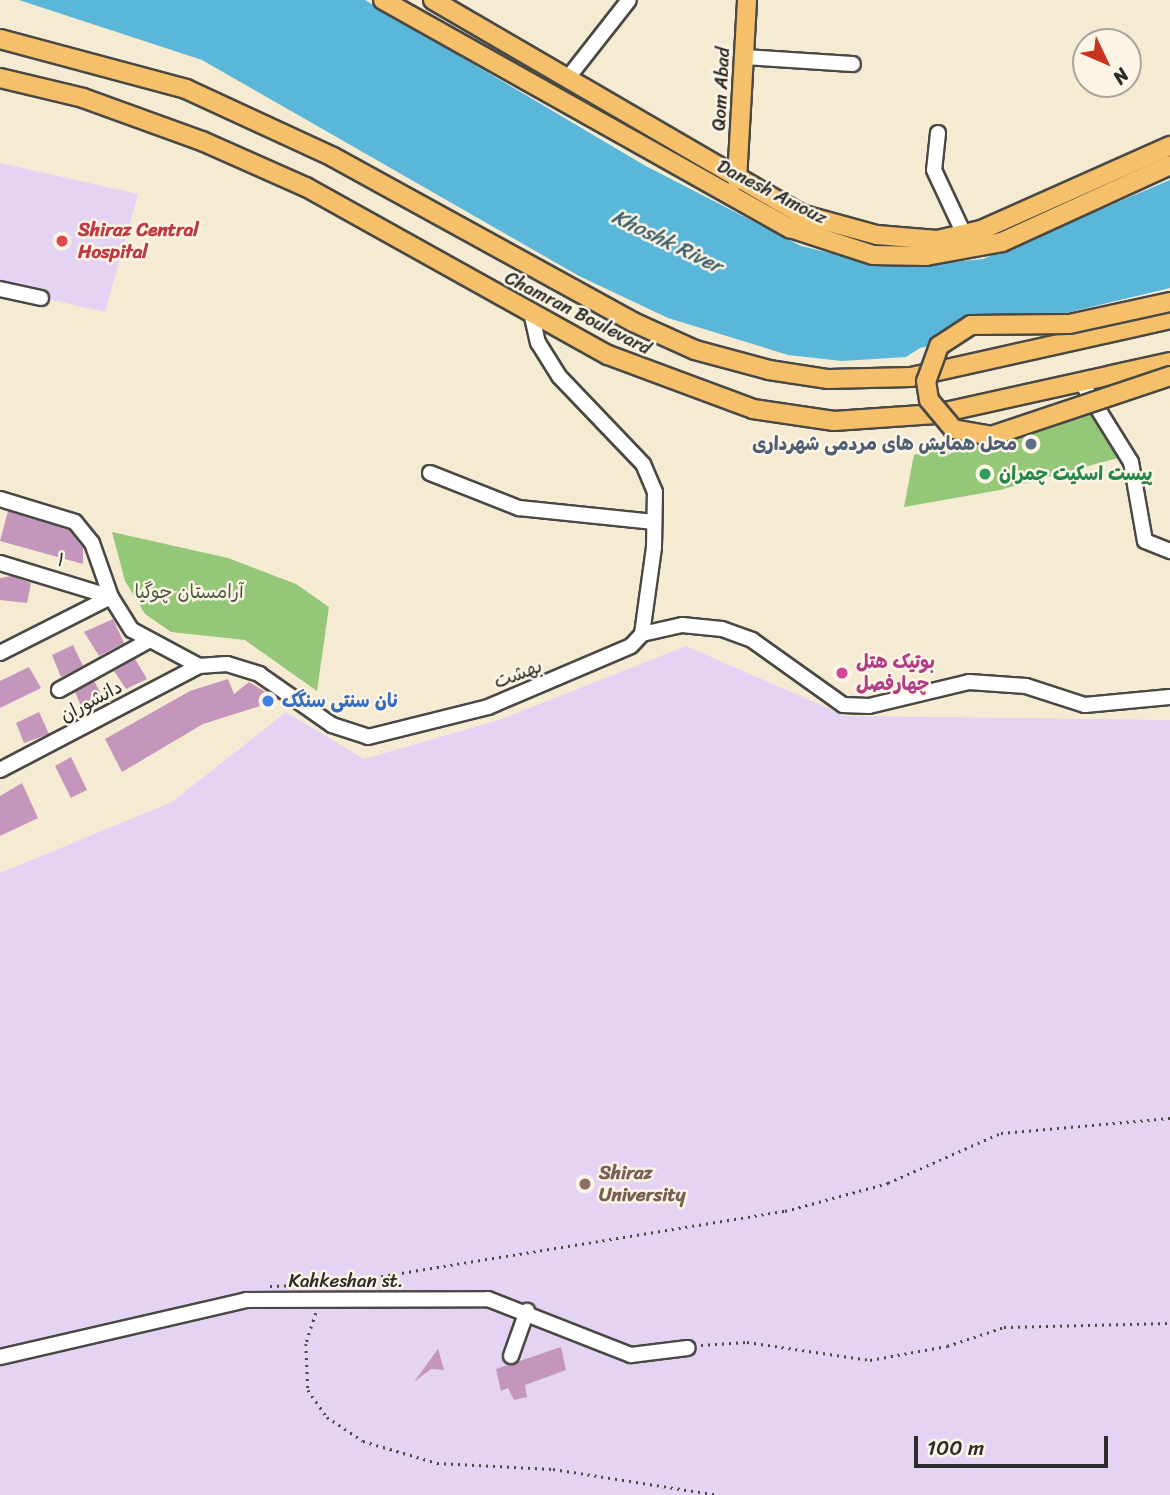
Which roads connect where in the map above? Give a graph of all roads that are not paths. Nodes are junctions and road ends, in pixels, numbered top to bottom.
1 (383, 0) edge
2 (433, 0) edge
3 (629, 0) edge
4 (747, 0) edge
5 (0, 39) edge
6 (744, 57) junction
7 (853, 64) dead end
8 (0, 78) edge
9 (567, 79) junction
10 (1170, 132) edge
11 (938, 133) dead end
12 (1170, 146) edge
13 (1137, 163) junction
14 (1170, 165) edge
15 (737, 180) junction
16 (964, 234) junction
17 (0, 289) edge
18 (41, 298) dead end
19 (1170, 302) edge
20 (532, 316) junction
21 (1170, 319) edge
22 (1170, 362) edge
23 (1170, 376) edge
24 (1083, 385) junction
25 (430, 473) dead end
26 (0, 499) edge
27 (654, 522) junction
28 (1170, 551) edge
29 (0, 563) edge
30 (111, 597) junction
31 (642, 634) junction
32 (148, 641) junction
33 (0, 653) edge
34 (199, 666) junction
35 (59, 690) dead end
36 (1170, 697) edge
37 (0, 770) edge
38 (527, 1311) junction
39 (688, 1348) road end
40 (511, 1356) dead end
41 (0, 1357) edge

1 - 14 main road, Danesh Amouz
2 - 9 main road, Danesh Amouz
3 - 9 street
4 - 6 main road, Qom Abad
5 - 21 main road, Chamran Boulevard
6 - 7 street
6 - 15 main road, Qom Abad
8 - 20 main road, Chamran Boulevard
9 - 15 main road, Danesh Amouz
10 - 13 main road
11 - 16 street
12 - 13 main road, Danesh Amouz
13 - 16 main road, Danesh Amouz
15 - 16 main road, Danesh Amouz
17 - 18 street
19 - 23 main road, bridge
20 - 24 main road, Chamran Boulevard
20 - 27 street
22 - 24 main road, Chamran Boulevard
24 - 28 street
25 - 27 street
26 - 30 street, بهشت
27 - 31 street
29 - 30 street, ۱
30 - 32 street, بهشت
30 - 33 street
31 - 34 street, بهشت
31 - 36 street
32 - 34 street, بهشت
32 - 35 street
34 - 37 street, دانشوران
38 - 39 street, Kahkeshan st.
38 - 40 street
38 - 41 street, Kahkeshan st.

